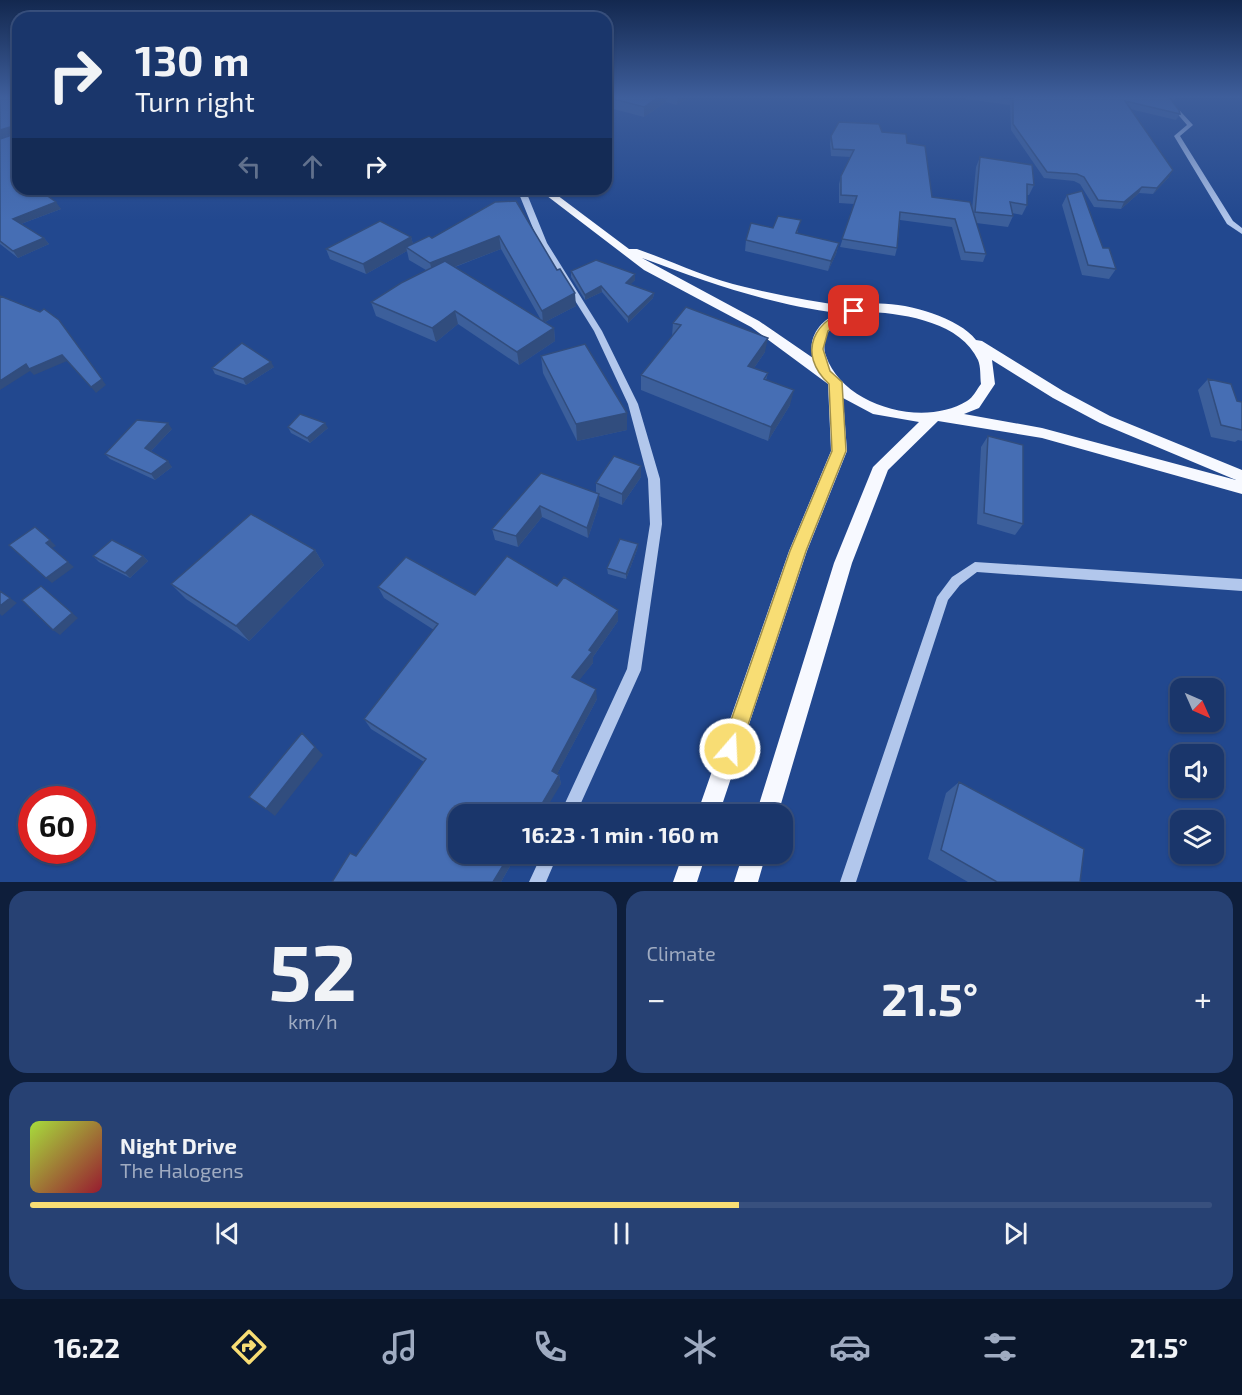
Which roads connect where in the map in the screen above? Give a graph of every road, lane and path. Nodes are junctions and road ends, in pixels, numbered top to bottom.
1 (1178, 137) edge
2 (523, 195) edge
3 (551, 195) edge
4 (1242, 232) edge
5 (621, 247) junction
6 (854, 311) junction
7 (966, 338) junction
8 (830, 378) junction
9 (940, 416) junction
10 (1242, 476) edge
11 (1242, 488) edge
12 (1242, 585) edge
13 (573, 804) edge
14 (711, 804) edge
15 (770, 804) edge
16 (545, 864) edge
17 (691, 864) edge
18 (752, 864) edge
19 (537, 882) edge
20 (685, 882) edge
21 (746, 882) edge
22 (848, 882) edge

1 - 4 street
2 - 13 street
3 - 5 main road
5 - 6 main road
5 - 8 main road
6 - 7 main road
6 - 8 main road
7 - 9 main road
7 - 10 main road
8 - 9 main road
8 - 14 main road
9 - 11 main road
9 - 15 main road
12 - 22 street
16 - 19 street
17 - 20 main road
18 - 21 main road

